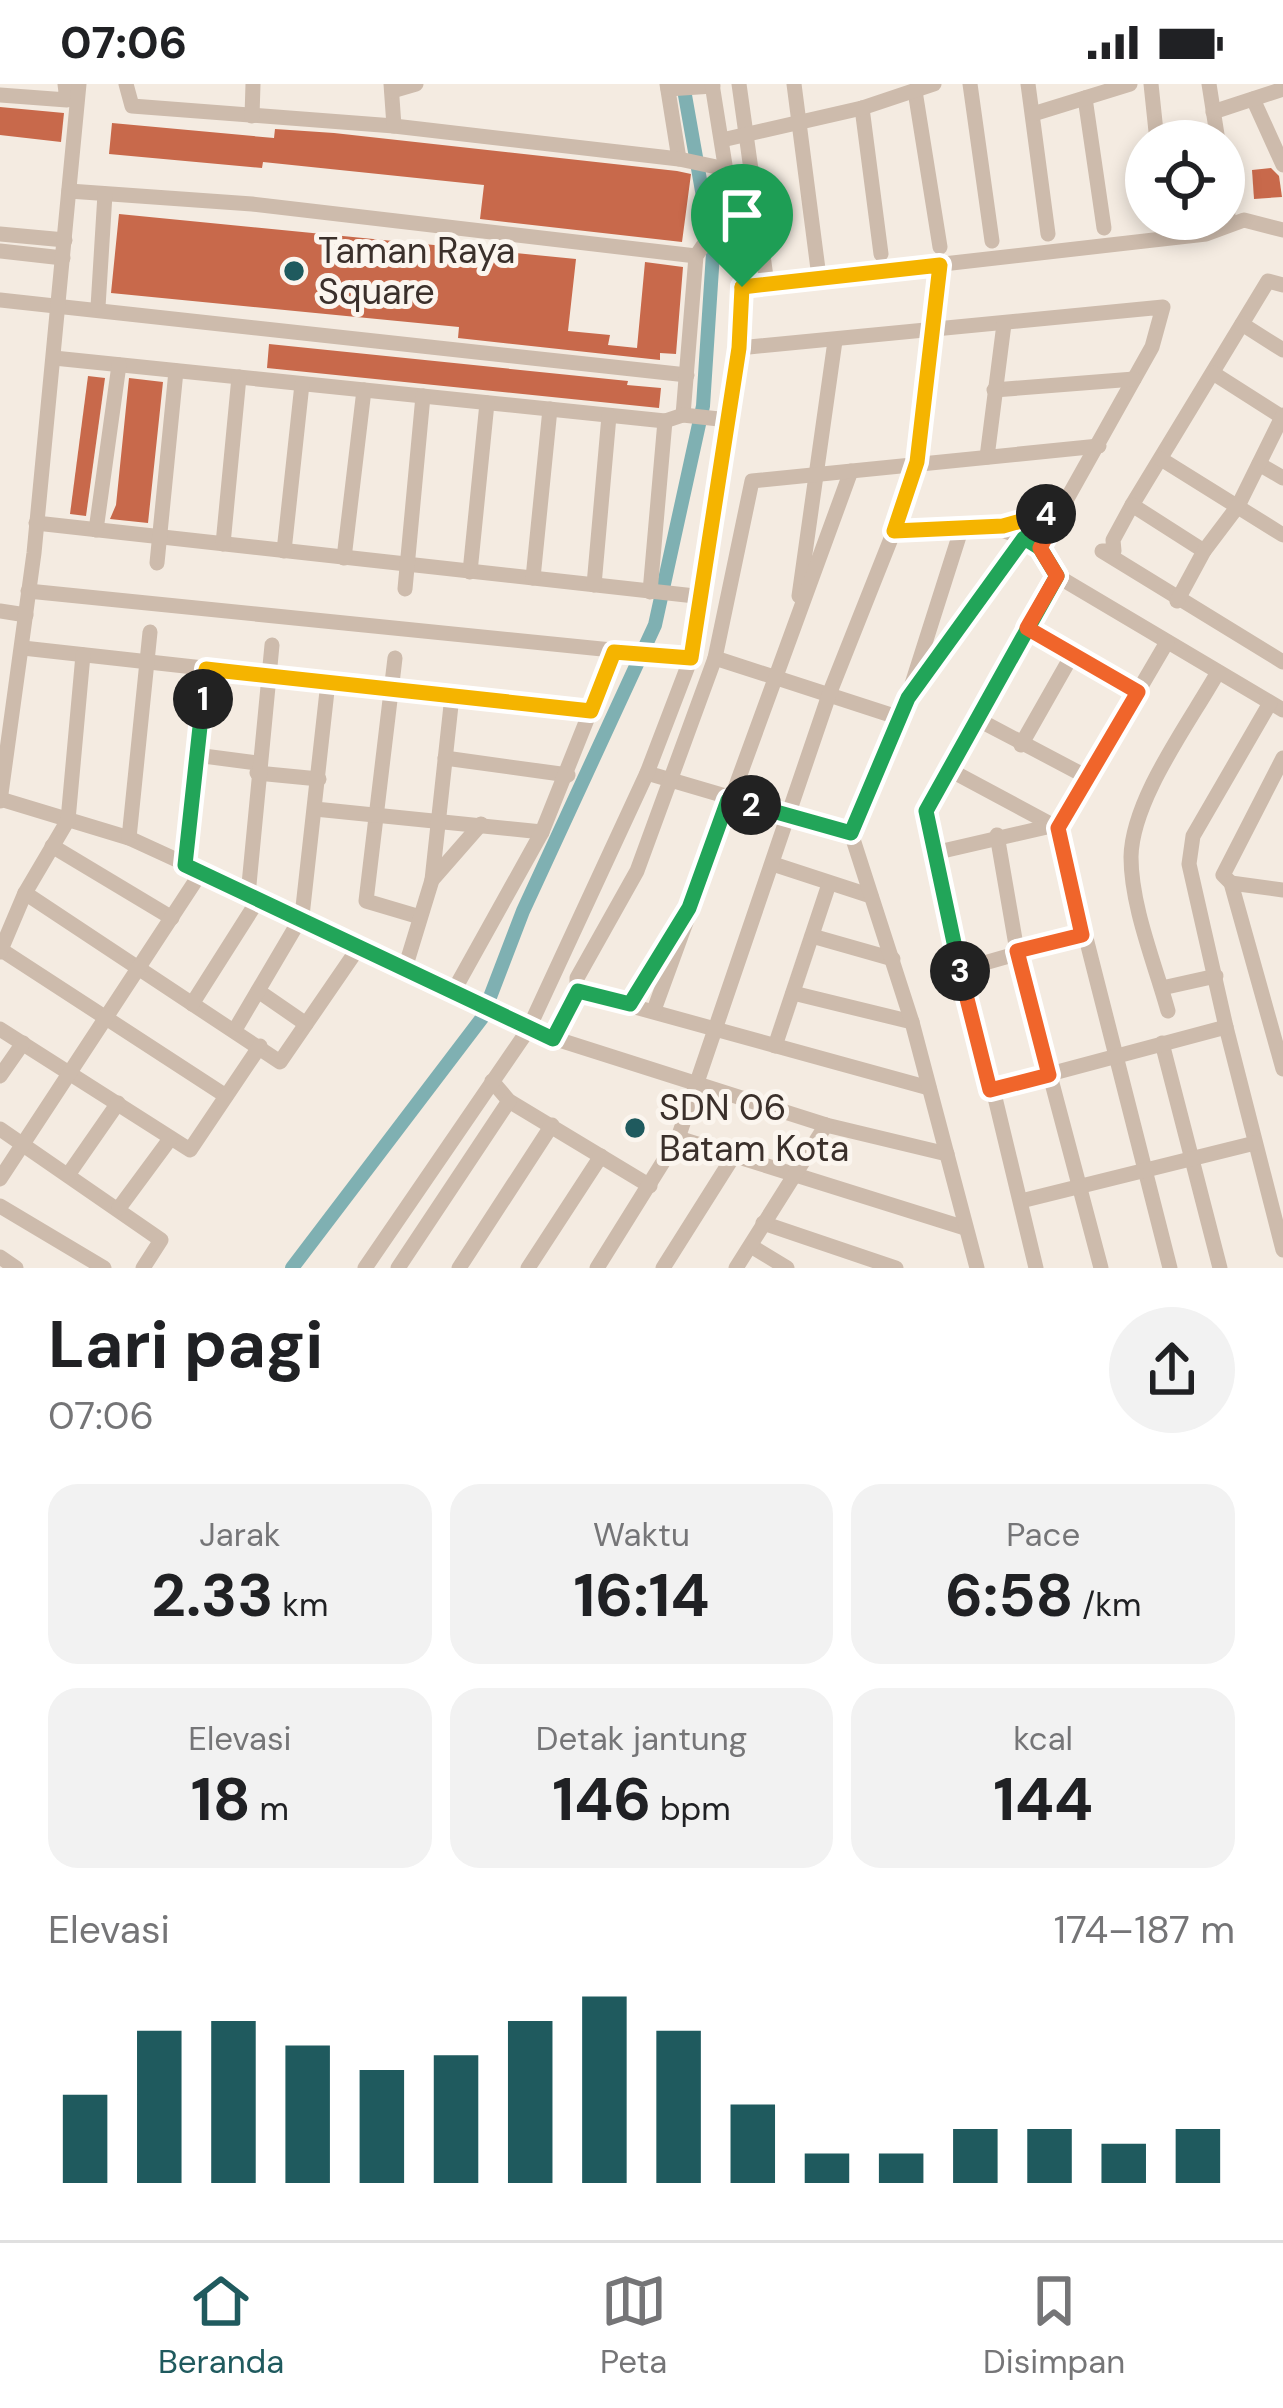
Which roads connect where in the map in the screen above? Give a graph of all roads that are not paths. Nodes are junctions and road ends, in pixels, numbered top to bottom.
1 (64, 84) edge
2 (80, 84) edge
3 (127, 84) edge
4 (253, 84) edge
5 (416, 84) edge
6 (739, 84) edge
7 (794, 84) edge
8 (934, 84) edge
9 (970, 84) edge
10 (1028, 84) edge
11 (1130, 84) edge
12 (1150, 84) edge
13 (1210, 84) edge
14 (712, 85) edge
15 (675, 87) edge
16 (391, 88) edge
17 (1283, 89) edge
18 (915, 92) junction
19 (0, 94) edge
20 (1085, 98) junction
21 (1253, 99) junction
22 (862, 109) junction
23 (1214, 112) junction
24 (1033, 114) junction
25 (252, 116) junction
26 (1154, 120) edge
27 (1215, 120) edge
28 (799, 125) junction
29 (394, 126) junction
30 (746, 134) junction
31 (722, 140) junction
32 (684, 162) junction
33 (1283, 165) edge
34 (726, 170) junction
35 (69, 191) junction
36 (104, 194) junction
37 (1245, 223) edge
38 (1103, 228) dead end
39 (1283, 230) edge
40 (0, 234) edge
41 (1048, 234) dead end
42 (64, 240) junction
43 (1133, 240) edge
44 (992, 241) dead end
45 (714, 244) junction
46 (0, 251) edge
47 (881, 254) dead end
48 (940, 256) junction
49 (63, 258) junction
50 (819, 277) junction
51 (766, 284) junction
52 (1283, 285) edge
53 (742, 287) junction
54 (0, 300) edge
55 (59, 302) junction
56 (98, 307) junction
57 (1004, 324) junction
58 (1242, 324) junction
59 (934, 328) junction
60 (835, 341) junction
61 (739, 348) junction
62 (1283, 350) edge
63 (54, 358) junction
64 (118, 365) junction
65 (176, 371) junction
66 (1213, 373) junction
67 (687, 375) junction
68 (239, 377) junction
69 (1134, 379) junction
70 (302, 384) junction
71 (364, 390) junction
72 (994, 390) junction
73 (423, 397) junction
74 (488, 403) junction
75 (550, 409) junction
76 (609, 416) junction
77 (694, 417) junction
78 (728, 420) junction
79 (664, 421) junction
80 (1282, 421) edge
81 (1099, 446) junction
82 (987, 458) junction
83 (1161, 459) junction
84 (917, 462) junction
85 (1259, 464) junction
86 (851, 471) junction
87 (814, 475) junction
88 (1283, 478) edge
89 (1132, 505) junction
90 (1238, 506) junction
91 (1062, 507) junction
92 (36, 524) junction
93 (1003, 526) junction
94 (962, 527) junction
95 (96, 530) junction
96 (894, 531) junction
97 (1283, 535) edge
98 (159, 537) junction
99 (1024, 538) junction
100 (223, 544) junction
101 (1040, 548) junction
102 (284, 551) junction
103 (1204, 551) junction
104 (344, 558) junction
105 (157, 563) dead end
106 (407, 565) junction
107 (470, 572) junction
108 (1057, 576) junction
109 (533, 578) junction
110 (594, 585) junction
111 (405, 589) dead end
112 (28, 591) junction
113 (658, 592) junction
114 (704, 597) junction
115 (1177, 601) junction
116 (0, 611) edge
117 (26, 615) junction
118 (796, 617) junction
119 (1027, 628) junction
120 (150, 632) dead end
121 (1167, 642) junction
122 (272, 645) dead end
123 (22, 648) junction
124 (614, 652) junction
125 (83, 655) junction
126 (1071, 657) junction
127 (395, 658) dead end
128 (691, 658) junction
129 (716, 658) junction
130 (147, 662) junction
131 (1283, 662) edge
132 (206, 669) junction
133 (1218, 672) junction
134 (268, 676) junction
135 (776, 677) junction
136 (328, 682) junction
137 (391, 689) junction
138 (830, 692) junction
139 (1138, 692) junction
140 (452, 696) junction
141 (908, 698) junction
142 (1277, 707) edge
143 (591, 711) junction
144 (897, 717) junction
145 (975, 718) junction
146 (1022, 746) junction
147 (196, 755) junction
148 (445, 758) junction
149 (1283, 758) edge
150 (257, 768) junction
151 (946, 768) junction
152 (647, 773) junction
153 (568, 775) junction
154 (1089, 778) junction
155 (319, 779) junction
156 (669, 782) junction
157 (0, 799) edge
158 (728, 800) junction
159 (315, 809) junction
160 (791, 813) junction
161 (376, 814) junction
162 (68, 820) junction
163 (439, 820) junction
164 (481, 824) junction
165 (1052, 827) junction
166 (542, 832) junction
167 (851, 833) junction
168 (997, 836) junction
169 (129, 838) junction
170 (52, 846) junction
171 (934, 853) junction
172 (773, 864) junction
173 (192, 869) junction
174 (432, 880) junction
175 (1231, 883) junction
176 (830, 884) junction
177 (1283, 890) edge
178 (26, 893) junction
179 (871, 896) junction
180 (253, 898) junction
181 (689, 908) junction
182 (302, 916) junction
183 (420, 917) junction
184 (172, 918) junction
185 (1082, 935) junction
186 (812, 936) junction
187 (361, 944) junction
188 (0, 950) edge
189 (1017, 951) junction
190 (893, 958) junction
191 (406, 965) junction
192 (140, 967) junction
193 (960, 970) junction
194 (1216, 976) junction
195 (1162, 988) junction
196 (257, 991) junction
197 (578, 991) junction
198 (453, 992) junction
199 (793, 993) junction
200 (192, 1004) junction
201 (630, 1004) junction
202 (653, 1010) junction
203 (1168, 1011) dead end
204 (104, 1018) junction
205 (912, 1022) junction
206 (306, 1024) junction
207 (717, 1027) junction
208 (1226, 1027) junction
209 (236, 1028) junction
210 (0, 1029) edge
211 (528, 1030) junction
212 (553, 1039) junction
213 (23, 1043) junction
214 (1162, 1043) junction
215 (260, 1046) junction
216 (776, 1046) junction
217 (1117, 1060) junction
218 (1283, 1069) edge
219 (69, 1072) junction
220 (1049, 1075) junction
221 (0, 1076) edge
222 (492, 1081) junction
223 (697, 1084) junction
224 (929, 1088) junction
225 (990, 1090) junction
226 (226, 1096) junction
227 (509, 1101) junction
228 (118, 1102) junction
229 (826, 1124) junction
230 (552, 1126) junction
231 (0, 1129) edge
232 (170, 1138) junction
233 (677, 1138) junction
234 (23, 1143) junction
235 (1255, 1143) junction
236 (947, 1154) junction
237 (602, 1156) junction
238 (733, 1157) junction
239 (1191, 1158) junction
240 (1147, 1171) junction
241 (793, 1174) junction
242 (68, 1175) junction
243 (0, 1178) edge
244 (1079, 1184) junction
245 (650, 1186) junction
246 (1021, 1201) junction
247 (0, 1206) edge
248 (119, 1208) junction
249 (763, 1223) junction
250 (965, 1228) junction
251 (751, 1246) junction
252 (1283, 1250) edge
253 (0, 1257) edge
254 (369, 1266) edge
255 (16, 1268) edge
256 (104, 1268) edge
257 (143, 1268) edge
258 (398, 1268) edge
259 (459, 1268) edge
260 (528, 1268) edge
261 (597, 1268) edge
262 (663, 1268) edge
263 (736, 1268) edge
264 (787, 1268) edge
265 (896, 1268) edge
266 (977, 1268) edge
267 (1036, 1268) edge
268 (1101, 1268) edge
269 (1170, 1268) edge
270 (1220, 1268) edge

1 - 19 street
2 - 35 street
3 - 25 street
4 - 25 street
5 - 16 street
6 - 30 street
7 - 28 street
8 - 18 street
9 - 44 street
10 - 24 street
11 - 20 street
12 - 26 street
13 - 23 street
14 - 15 street
14 - 31 street
15 - 32 street
16 - 29 street
17 - 21 street
18 - 22 street
18 - 48 street
20 - 24 street
20 - 38 street
21 - 23 street
21 - 33 street
22 - 28 street
22 - 47 street
23 - 27 street
24 - 41 street
25 - 29 street
28 - 30 street
28 - 50 street
29 - 32 street
30 - 31 street
30 - 51 street
31 - 34 street
32 - 34 street
34 - 45 street
35 - 36 street
35 - 42 street
36 - 45 street
36 - 56 street
37 - 39 street
40 - 42 street
42 - 49 street
43 - 48 street
45 - 53 street
45 - 67 street
46 - 49 street
48 - 50 street
48 - 59 street
49 - 55 street
50 - 51 street
51 - 53 street
52 - 58 street
53 - 61 street
54 - 55 street
55 - 56 street
55 - 63 street
56 - 67 street
57 - 59 street
57 - 69 street
57 - 72 street
58 - 62 street
58 - 66 street
59 - 60 street
59 - 84 street
60 - 61 street
60 - 87 street
61 - 78 street
63 - 64 street
63 - 92 street
64 - 65 street
64 - 95 street
65 - 68 street
65 - 98 street
66 - 80 street
66 - 83 street
67 - 77 street
68 - 70 street
68 - 100 street
69 - 72 street
69 - 81 street
70 - 71 street
70 - 102 street
71 - 73 street
71 - 104 street
72 - 82 street
73 - 74 street
73 - 106 street
74 - 75 street
74 - 107 street
75 - 76 street
75 - 109 street
76 - 79 street
76 - 110 street
77 - 78 street
77 - 79 street
78 - 114 street
79 - 113 street
80 - 85 street
81 - 82 street
81 - 91 street
82 - 84 street
83 - 89 street
83 - 90 street
84 - 86 street
84 - 96 street
85 - 88 street
85 - 90 street
86 - 87 street
86 - 118 street
87 - 118 street
87 - 129 street
89 - 103 street
89 - 115 street
90 - 97 street
90 - 103 street
91 - 93 street
91 - 101 street
92 - 95 street
92 - 112 street
93 - 94 street
93 - 99 street
94 - 96 street
94 - 141 street
95 - 98 street
96 - 138 street
98 - 100 street
98 - 105 street
99 - 101 street
99 - 141 street
100 - 102 street
101 - 108 street
102 - 104 street
103 - 115 street
104 - 106 street
106 - 107 street
106 - 111 street
107 - 109 street
108 - 119 street
108 - 121 street
109 - 110 street
110 - 113 street
112 - 117 street
112 - 124 street
113 - 114 street
114 - 128 street
115 - 131 street
116 - 117 street
117 - 123 street
118 - 135 street
119 - 126 street
119 - 145 street
120 - 130 street
121 - 133 street
121 - 139 street
122 - 134 street
123 - 125 street
123 - 157 street
124 - 128 street
124 - 143 street
125 - 130 street
125 - 162 street
126 - 139 street
126 - 146 street
127 - 137 street
128 - 152 street
129 - 135 street
129 - 156 street
130 - 132 street
130 - 169 street
132 - 134 street
132 - 147 street
133 - 142 street
133 - 195 street
134 - 136 street
134 - 150 street
135 - 138 street
135 - 158 street
136 - 137 street
136 - 155 street
137 - 140 street
137 - 161 street
138 - 144 street
138 - 160 street
139 - 154 street
140 - 143 street
140 - 148 street
141 - 144 street
142 - 194 street
143 - 153 street
144 - 167 street
145 - 146 street
145 - 151 street
146 - 154 street
147 - 150 street
147 - 173 street
148 - 153 street
148 - 163 street
149 - 175 street
150 - 155 street
150 - 180 street
151 - 165 street
151 - 171 street
152 - 156 street
152 - 211 street
153 - 166 street
154 - 165 street
155 - 159 street
156 - 158 street
156 - 197 street
157 - 162 street
158 - 160 street
158 - 181 street
159 - 161 street
159 - 182 street
160 - 167 street
160 - 172 street
161 - 163 street
161 - 183 street
162 - 169 street
162 - 170 street
163 - 164 street
163 - 174 street
164 - 166 street
164 - 174 street
165 - 168 street
165 - 185 street
166 - 198 street
167 - 179 street
168 - 171 street
168 - 189 street
169 - 173 street
170 - 178 street
170 - 184 street
171 - 193 street
172 - 176 street
172 - 207 street
173 - 180 street
173 - 184 street
174 - 183 street
175 - 177 street
175 - 218 street
176 - 179 street
176 - 186 street
178 - 188 street
178 - 192 street
179 - 190 street
180 - 182 street
180 - 200 street
181 - 201 street
181 - 202 street
182 - 187 street
182 - 196 street
183 - 191 street
184 - 192 street
185 - 189 street
185 - 217 street
186 - 190 street
186 - 199 street
187 - 191 street
187 - 206 street
188 - 204 street
189 - 193 street
189 - 220 street
190 - 205 street
191 - 198 street
192 - 200 street
192 - 204 street
193 - 225 street
194 - 195 street
194 - 208 street
195 - 203 street
196 - 206 street
196 - 209 street
197 - 201 street
197 - 212 street
198 - 211 street
199 - 205 street
199 - 216 street
200 - 209 street
201 - 202 street
202 - 207 street
204 - 219 street
204 - 226 street
205 - 224 street
206 - 215 street
207 - 216 street
207 - 223 street
208 - 214 street
208 - 235 street
209 - 215 street
210 - 213 street
211 - 212 street
211 - 222 street
212 - 223 street
213 - 219 street
213 - 221 street
214 - 217 street
214 - 239 street
215 - 226 street
216 - 224 street
217 - 220 street
217 - 240 street
219 - 228 street
219 - 234 street
220 - 225 street
220 - 244 street
222 - 227 street
222 - 254 street
223 - 229 street
223 - 233 street
224 - 236 street
225 - 246 street
226 - 232 street
227 - 230 street
227 - 258 street
228 - 232 street
228 - 242 street
229 - 236 street
229 - 241 street
230 - 237 street
230 - 259 street
231 - 234 street
232 - 248 street
233 - 238 street
233 - 245 street
234 - 242 street
234 - 243 street
235 - 239 street
235 - 252 street
236 - 250 street
237 - 245 street
237 - 260 street
238 - 241 street
238 - 262 street
239 - 240 street
239 - 270 street
240 - 244 street
240 - 269 street
241 - 249 street
241 - 250 street
242 - 248 street
244 - 246 street
244 - 268 street
245 - 261 street
246 - 267 street
247 - 256 street
248 - 257 street
249 - 251 street
249 - 265 street
250 - 266 street
251 - 263 street
251 - 264 street
253 - 255 street

